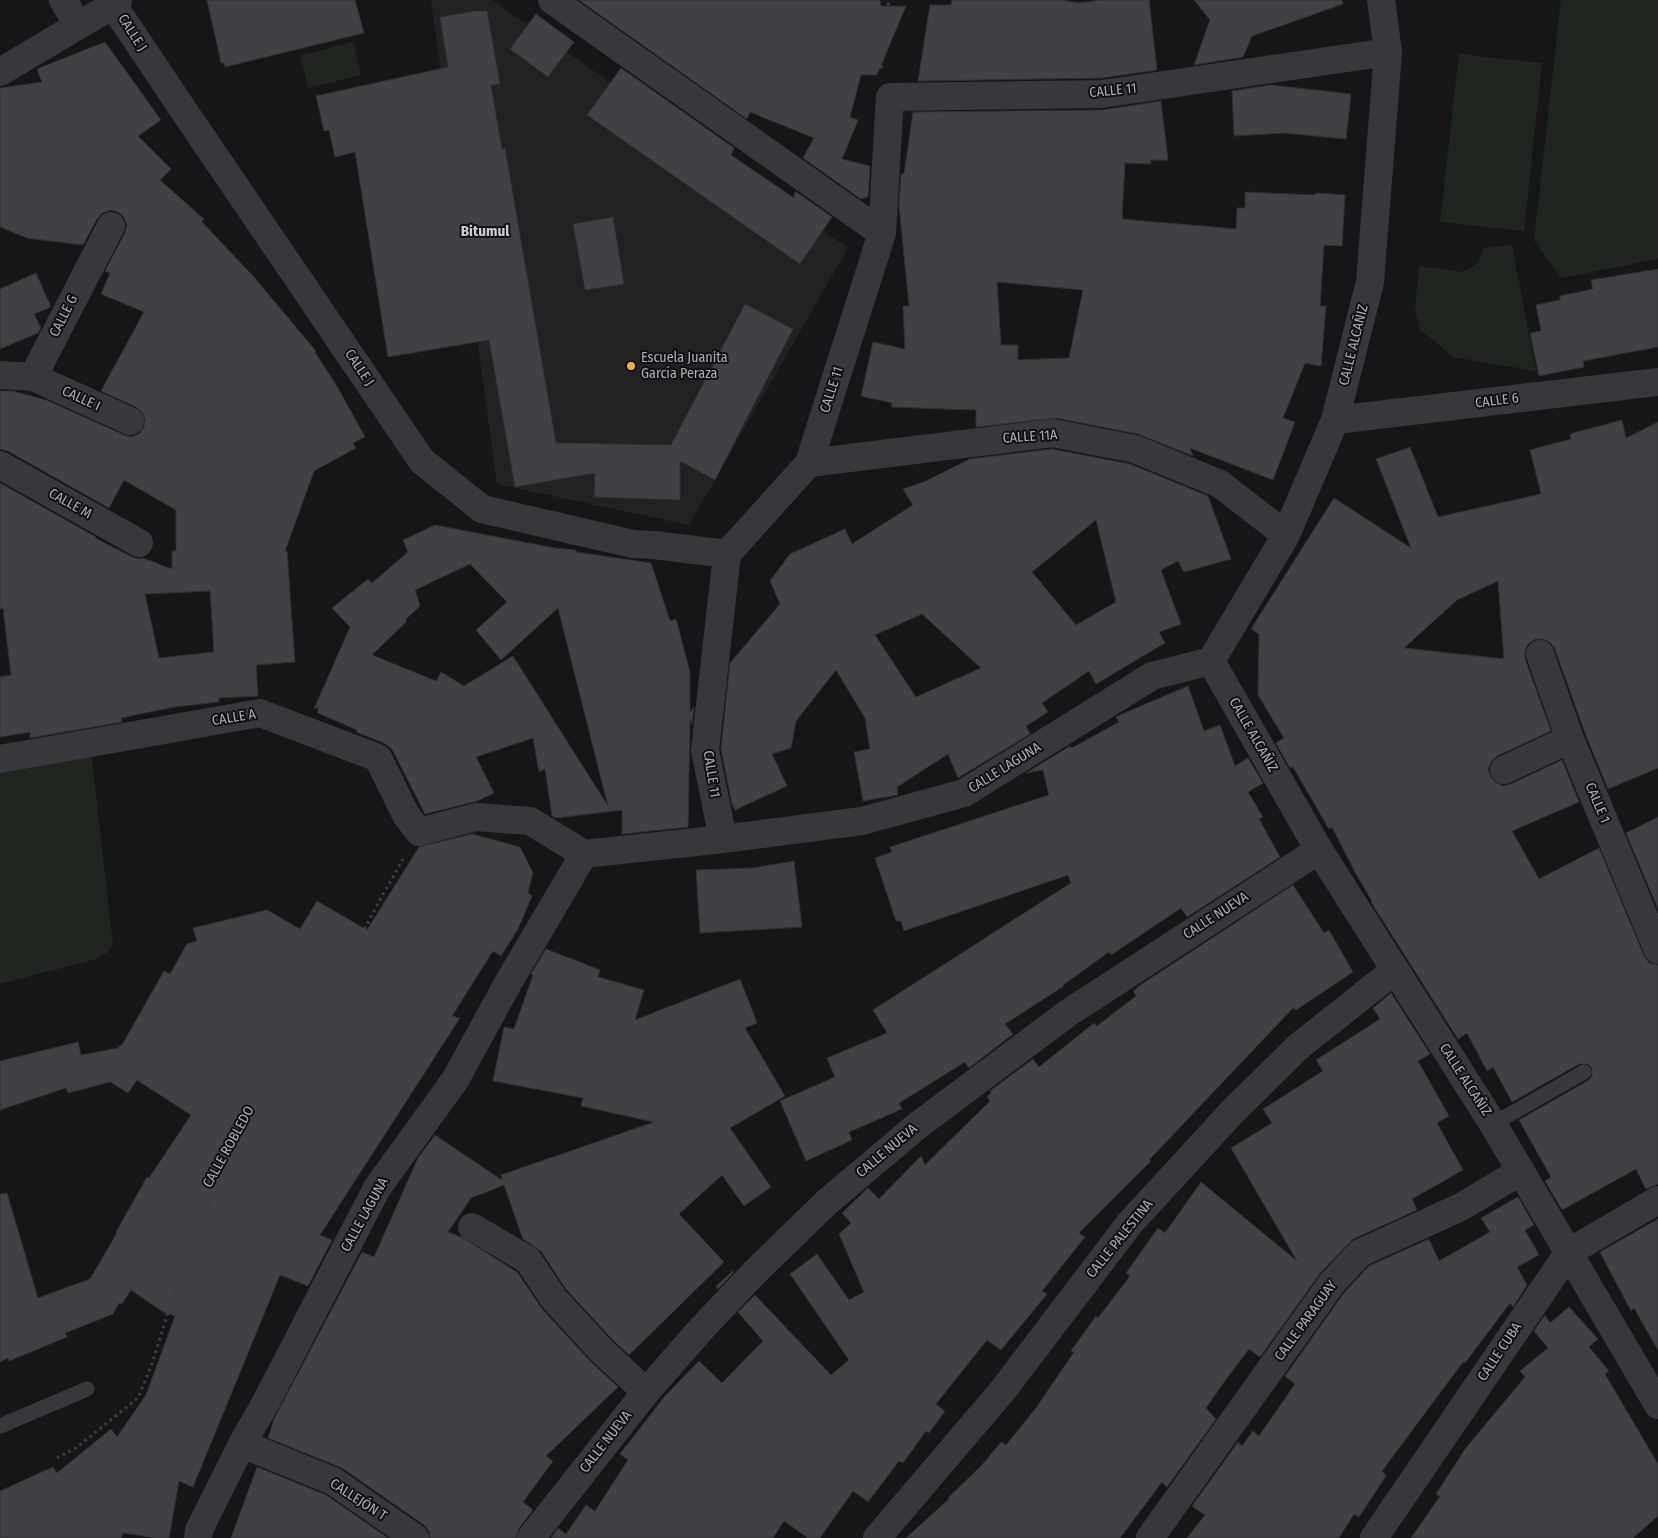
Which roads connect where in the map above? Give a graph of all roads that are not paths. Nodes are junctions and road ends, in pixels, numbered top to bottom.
1 (64, 0) edge
2 (552, 0) edge
3 (1381, 0) edge
4 (116, 2) edge
5 (78, 25) junction
6 (1388, 52) junction
7 (0, 72) edge
8 (110, 226) dead end
9 (882, 233) junction
10 (0, 375) edge
11 (33, 377) junction
12 (1658, 382) edge
13 (1335, 420) junction
14 (130, 421) dead end
15 (809, 463) junction
16 (0, 465) edge
17 (1286, 534) junction
18 (139, 543) dead end
19 (727, 554) junction
20 (1540, 654) dead end
21 (1211, 661) junction
22 (1570, 739) junction
23 (0, 759) edge
24 (1504, 770) dead end
25 (723, 839) junction
26 (1319, 850) junction
27 (584, 854) junction
28 (1658, 950) edge
29 (1395, 970) junction
30 (1584, 1072) dead end
31 (1493, 1124) junction
32 (1520, 1171) junction
33 (1658, 1200) edge
34 (472, 1227) dead end
35 (1569, 1252) junction
36 (88, 1389) dead end
37 (646, 1392) junction
38 (1658, 1405) edge
39 (0, 1426) edge
40 (242, 1444) junction
41 (198, 1538) edge
42 (415, 1538) edge
43 (531, 1538) edge
44 (877, 1538) edge
45 (1150, 1538) edge
46 (1374, 1538) edge

1 - 5 street
2 - 9 street
3 - 6 street, CALLE ALCAÑIZ
4 - 5 street
4 - 19 street, CALLE J
5 - 7 street
6 - 9 street, CALLE 11
6 - 13 street, CALLE ALCAÑIZ
8 - 11 street, CALLE G
9 - 15 street, CALLE 11
10 - 11 street
11 - 14 street, CALLE I
12 - 13 street, CALLE 6
13 - 17 street, CALLE ALCAÑIZ
15 - 17 street, CALLE 11A
15 - 19 street, CALLE 11
16 - 18 street, CALLE M
17 - 21 street, CALLE ALCAÑIZ
19 - 25 street, CALLE 11
20 - 22 street, CALLE 1
21 - 25 street, CALLE LAGUNA
21 - 26 street, CALLE ALCAÑIZ
22 - 24 street
22 - 28 street, CALLE 1
23 - 27 street, CALLE A
25 - 27 street
26 - 29 street, CALLE ALCAÑIZ
26 - 37 street, CALLE NUEVA
27 - 40 street, CALLE LAGUNA
29 - 31 street, CALLE ALCAÑIZ
29 - 44 street, CALLE PALESTINA
30 - 31 lane
31 - 32 street, CALLE ALCAÑIZ
32 - 35 street, CALLE ALCAÑIZ
32 - 45 street, CALLE PARAGUAY
33 - 35 street, CALLE CUBA
34 - 37 street
35 - 38 street, CALLE ALCAÑIZ
35 - 46 street, CALLE CUBA
36 - 39 lane
37 - 43 street, CALLE NUEVA
40 - 41 street, CALLE LAGUNA
40 - 42 street, CALLEJÓN T

